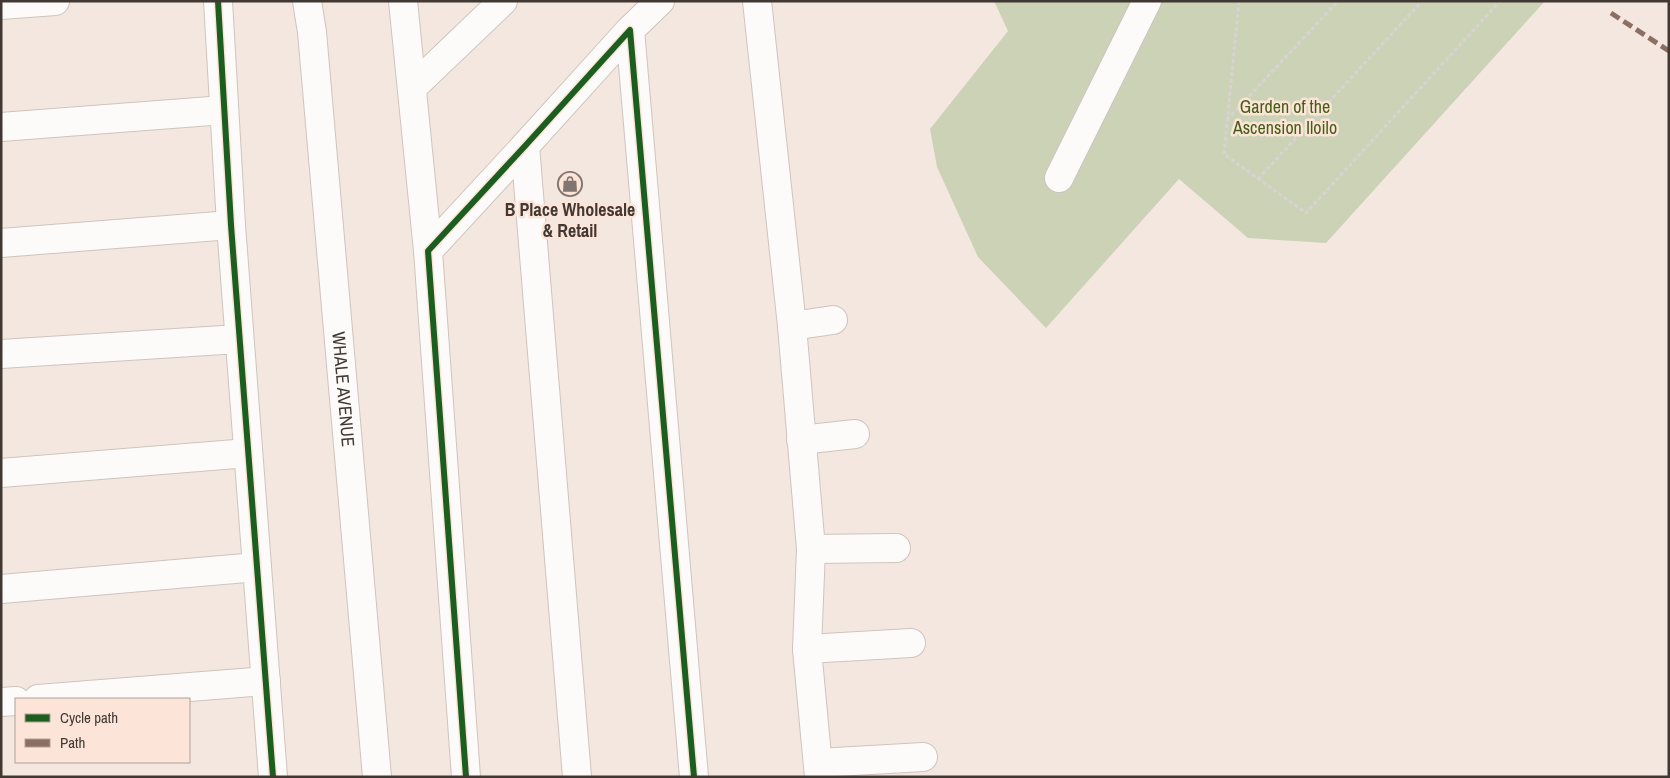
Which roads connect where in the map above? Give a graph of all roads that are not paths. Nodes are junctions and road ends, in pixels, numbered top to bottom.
1 (55, 1) edge
2 (218, 1) edge
3 (307, 1) edge
4 (404, 1) edge
5 (503, 1) edge
6 (660, 1) edge
7 (757, 1) edge
8 (1147, 1) edge
9 (1, 5) edge
10 (630, 30) junction
11 (412, 88) junction
12 (224, 110) junction
13 (1, 127) edge
14 (525, 146) junction
15 (1059, 178) dead end
16 (231, 225) junction
17 (1, 243) edge
18 (428, 251) junction
19 (833, 320) dead end
20 (792, 326) junction
21 (240, 339) junction
22 (1, 354) edge
23 (855, 434) dead end
24 (801, 440) junction
25 (248, 453) junction
26 (1, 473) edge
27 (896, 548) dead end
28 (811, 549) junction
29 (257, 567) junction
30 (1, 589) edge
31 (911, 643) dead end
32 (807, 649) junction
33 (266, 681) junction
34 (51, 698) edge
35 (15, 701) edge
36 (1, 702) edge
37 (923, 757) dead end
38 (818, 770) edge
39 (273, 777) edge
40 (377, 777) edge
41 (466, 777) edge
42 (577, 777) edge
43 (694, 777) edge

1 - 9 street
2 - 12 street
3 - 40 street, WHALE AVENUE
4 - 11 street
5 - 11 street
6 - 10 street
7 - 20 street
8 - 15 street
10 - 14 street
10 - 43 street
11 - 18 street
12 - 13 street
12 - 16 street
14 - 18 street
14 - 42 street
16 - 17 street
16 - 21 street
18 - 41 street
19 - 20 street
20 - 24 street
21 - 22 street
21 - 25 street
23 - 24 street
24 - 28 street
25 - 26 street
25 - 29 street
27 - 28 street
28 - 32 street
29 - 30 street
29 - 33 street
31 - 32 street
32 - 38 street
33 - 34 street
33 - 39 street
35 - 36 street
37 - 38 street

